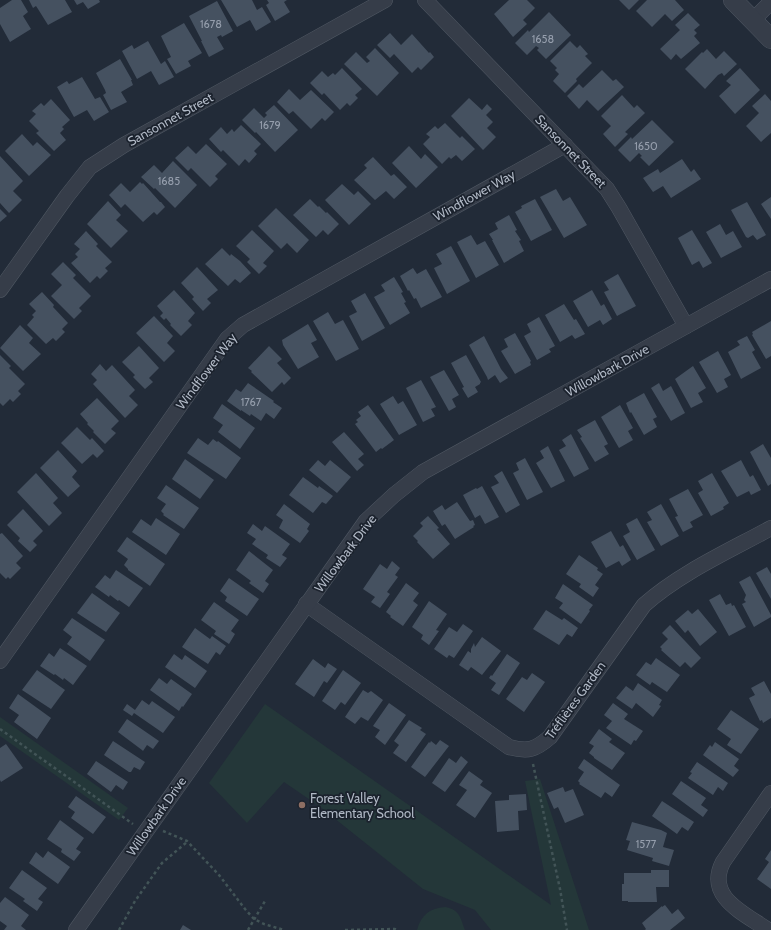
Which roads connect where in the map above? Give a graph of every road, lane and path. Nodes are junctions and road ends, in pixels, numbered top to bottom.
1 (385, 0) edge
2 (425, 0) edge
3 (733, 0) edge
4 (771, 2) edge
5 (753, 20) junction
6 (771, 39) edge
7 (565, 145) junction
8 (771, 279) edge
9 (0, 290) edge
10 (686, 326) junction
11 (771, 528) edge
12 (306, 604) junction
13 (0, 661) edge
14 (0, 729) edge
15 (530, 750) junction
16 (771, 793) edge
17 (147, 829) junction
18 (187, 841) junction
19 (265, 901) dead end
20 (254, 919) junction
21 (76, 930) edge
22 (119, 930) edge
23 (248, 930) edge
24 (284, 930) edge
25 (345, 930) edge
26 (397, 930) edge
27 (566, 930) edge
28 (768, 930) edge

1 - 9 street, Sansonnet Street
2 - 7 street, Sansonnet Street
3 - 5 street
4 - 5 street
5 - 6 street
7 - 10 street, Sansonnet Street
7 - 13 street, Windflower Way
8 - 10 street, Willowbark Drive
10 - 12 street, Willowbark Drive
11 - 15 street, Tréflières Garden
12 - 15 street
12 - 17 street, Willowbark Drive
14 - 17 path
15 - 27 path
16 - 28 street
17 - 18 path
17 - 21 street, Willowbark Drive
18 - 20 path
18 - 22 path
19 - 20 path
20 - 23 path
20 - 24 path
25 - 26 path

